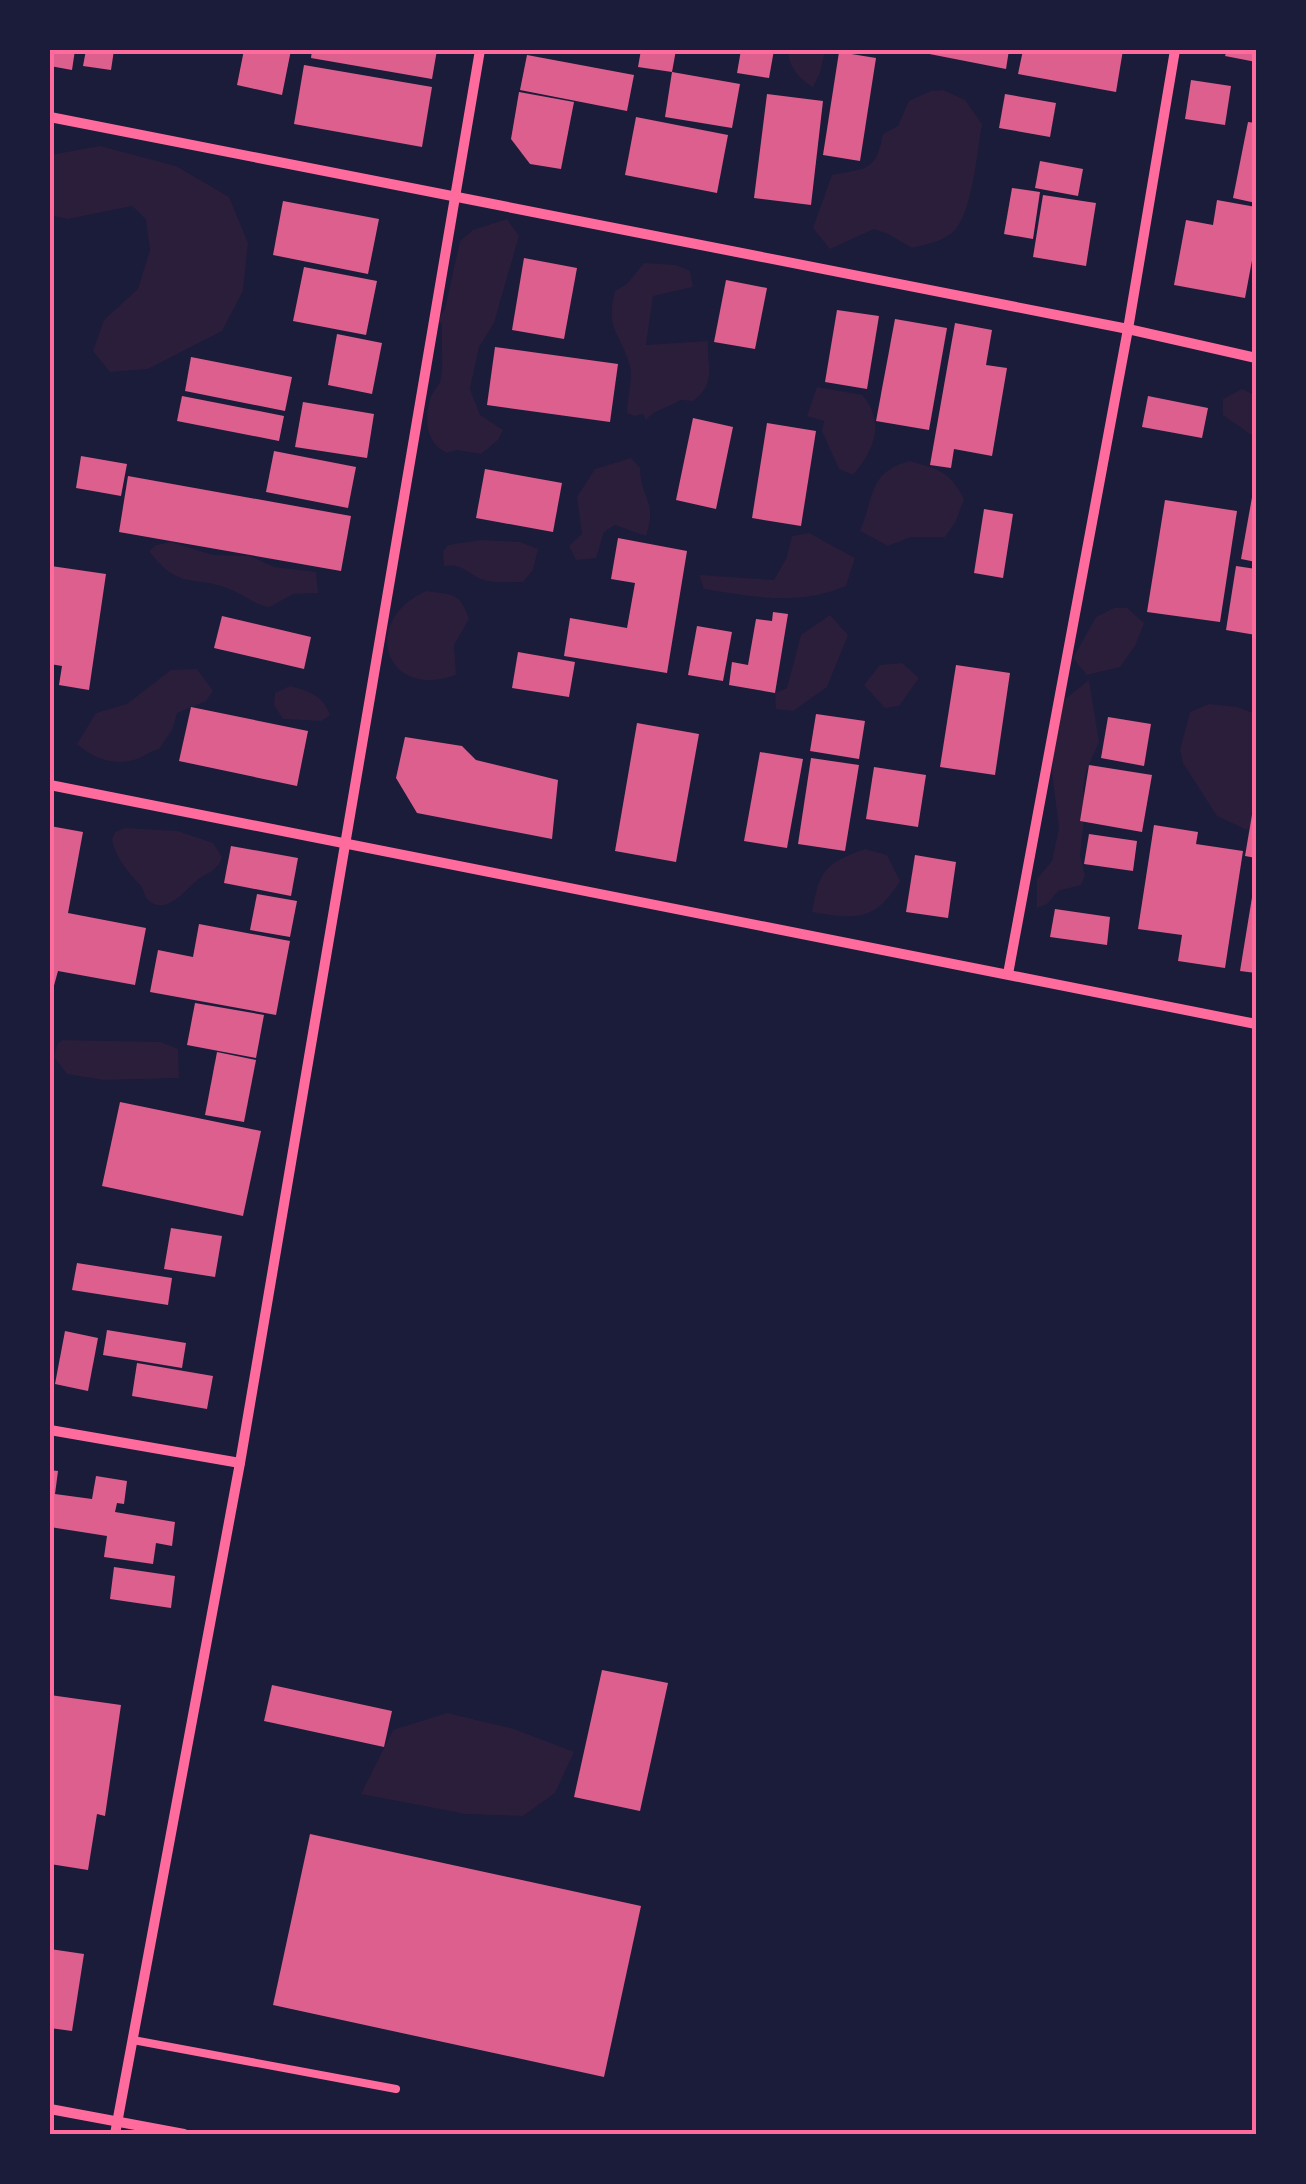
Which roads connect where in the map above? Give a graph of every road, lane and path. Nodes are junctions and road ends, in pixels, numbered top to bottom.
1 (480, 50) edge
2 (1175, 50) edge
3 (50, 117) edge
4 (456, 196) junction
5 (1128, 329) junction
6 (1256, 358) edge
7 (50, 785) edge
8 (347, 844) junction
9 (1008, 974) junction
10 (1256, 1024) edge
11 (50, 1430) edge
12 (240, 1463) junction
13 (133, 2040) junction
14 (396, 2088) dead end
15 (50, 2108) edge
16 (118, 2121) junction
17 (115, 2134) edge
18 (184, 2134) edge

1 - 4 street
2 - 5 street
3 - 4 street
4 - 5 street
4 - 8 street
5 - 6 street
5 - 9 street
7 - 8 street
8 - 9 street
8 - 12 street
9 - 10 street
11 - 12 street
12 - 13 street
13 - 14 lane
13 - 16 street
15 - 16 street
16 - 17 street
16 - 18 street

